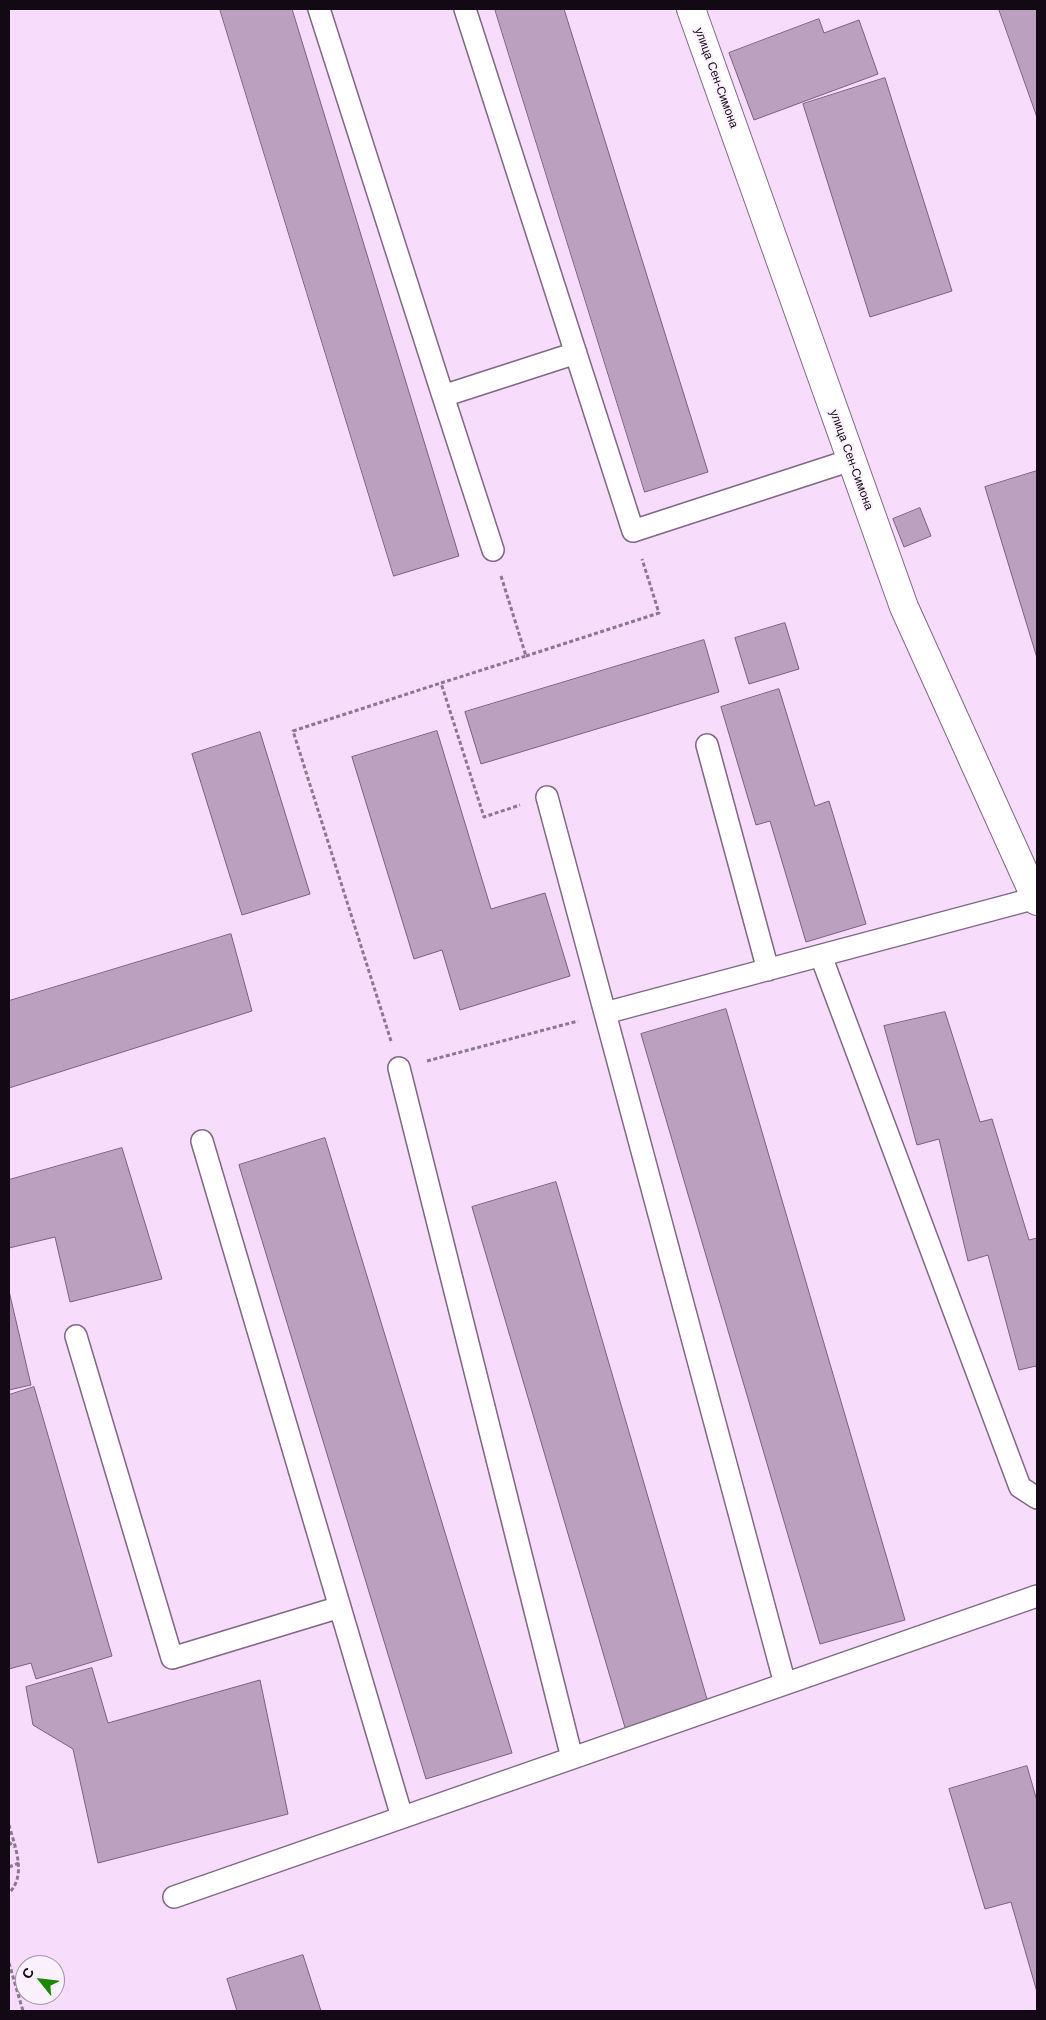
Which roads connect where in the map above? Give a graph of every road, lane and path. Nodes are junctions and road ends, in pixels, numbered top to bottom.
1 (319, 9) edge
2 (464, 9) edge
3 (691, 9) edge
4 (576, 353) junction
5 (443, 396) junction
6 (851, 460) junction
7 (633, 531) junction
8 (493, 550) joint
9 (526, 656) junction
10 (441, 683) junction
11 (707, 745) dead end
12 (547, 796) joint
13 (1037, 900) edge
14 (821, 956) junction
15 (768, 970) junction
16 (605, 1014) junction
17 (400, 1068) junction
18 (202, 1141) dead end
19 (76, 1336) dead end
20 (1037, 1498) edge
21 (1037, 1596) edge
22 (340, 1607) junction
23 (786, 1684) junction
24 (572, 1758) junction
25 (402, 1817) junction
26 (9, 1825) edge
27 (9, 1842) edge
28 (15, 1847) junction
29 (19, 1863) junction
30 (9, 1867) edge
31 (9, 1893) edge
32 (174, 1897) dead end
33 (9, 1963) edge
34 (11, 1976) edge
35 (23, 2011) edge

1 - 5 lane
2 - 4 lane
3 - 6 street, улица Сен-Симона
4 - 5 lane
4 - 7 lane
5 - 8 lane
6 - 7 lane
6 - 13 street, улица Сен-Симона
7 - 9 path
8 - 9 path
9 - 10 path
10 - 12 path
10 - 17 path
11 - 15 lane
12 - 16 lane
13 - 14 lane
14 - 15 lane
14 - 20 lane
15 - 16 lane
16 - 17 path
16 - 23 lane
17 - 24 lane
18 - 22 lane
19 - 22 lane
21 - 23 lane
22 - 25 lane
23 - 24 lane
24 - 25 lane
25 - 32 lane
26 - 28 path
27 - 28 path
28 - 29 path
29 - 30 path
29 - 31 path
33 - 34 path
34 - 35 path

